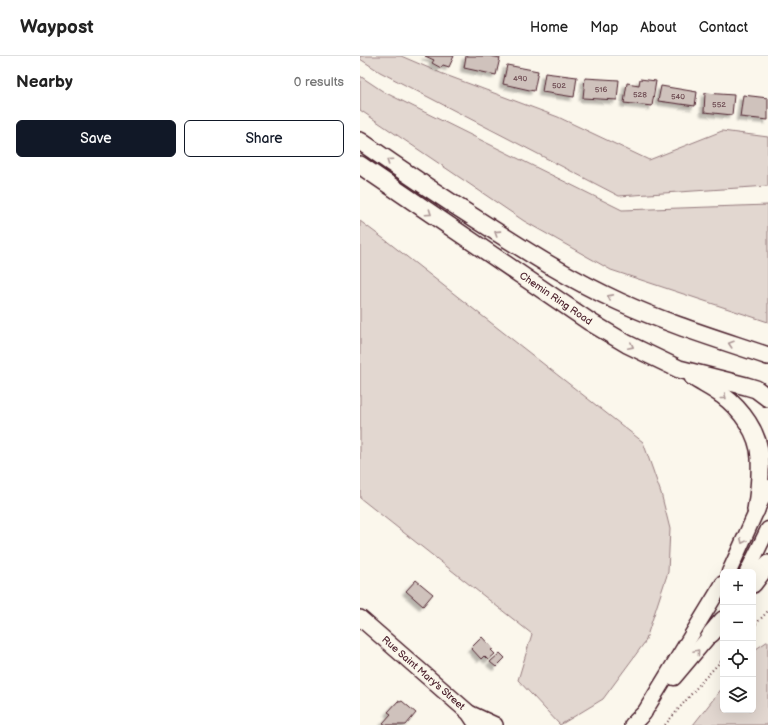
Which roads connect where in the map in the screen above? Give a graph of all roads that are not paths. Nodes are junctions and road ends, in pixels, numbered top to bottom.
1 (360, 141) edge
2 (360, 166) edge
3 (768, 356) edge
4 (679, 369) junction
5 (768, 398) edge
6 (768, 487) edge
7 (756, 510) junction
8 (768, 529) edge
9 (768, 564) edge
10 (730, 569) edge
11 (748, 569) edge
12 (756, 580) edge
13 (720, 588) edge
14 (360, 618) edge
15 (720, 619) edge
16 (720, 624) edge
17 (712, 634) junction
18 (473, 719) edge
19 (640, 721) edge
20 (495, 725) edge
21 (632, 725) edge

3 -> 1 highway
2 -> 4 highway, Chemin Ring Road
4 - 5 highway, Chemin Ring Road
4 -> 7 highway
6 - 7 main road
7 -> 10 main road
8 - 11 main road
9 - 12 highway
13 - 19 main road
14 - 18 main road, Rue Saint Mary's Street
15 - 17 main road
16 - 17 highway
19 -> 17 main road
18 - 20 main road, Rue Saint Mary's Street
19 - 21 main road

